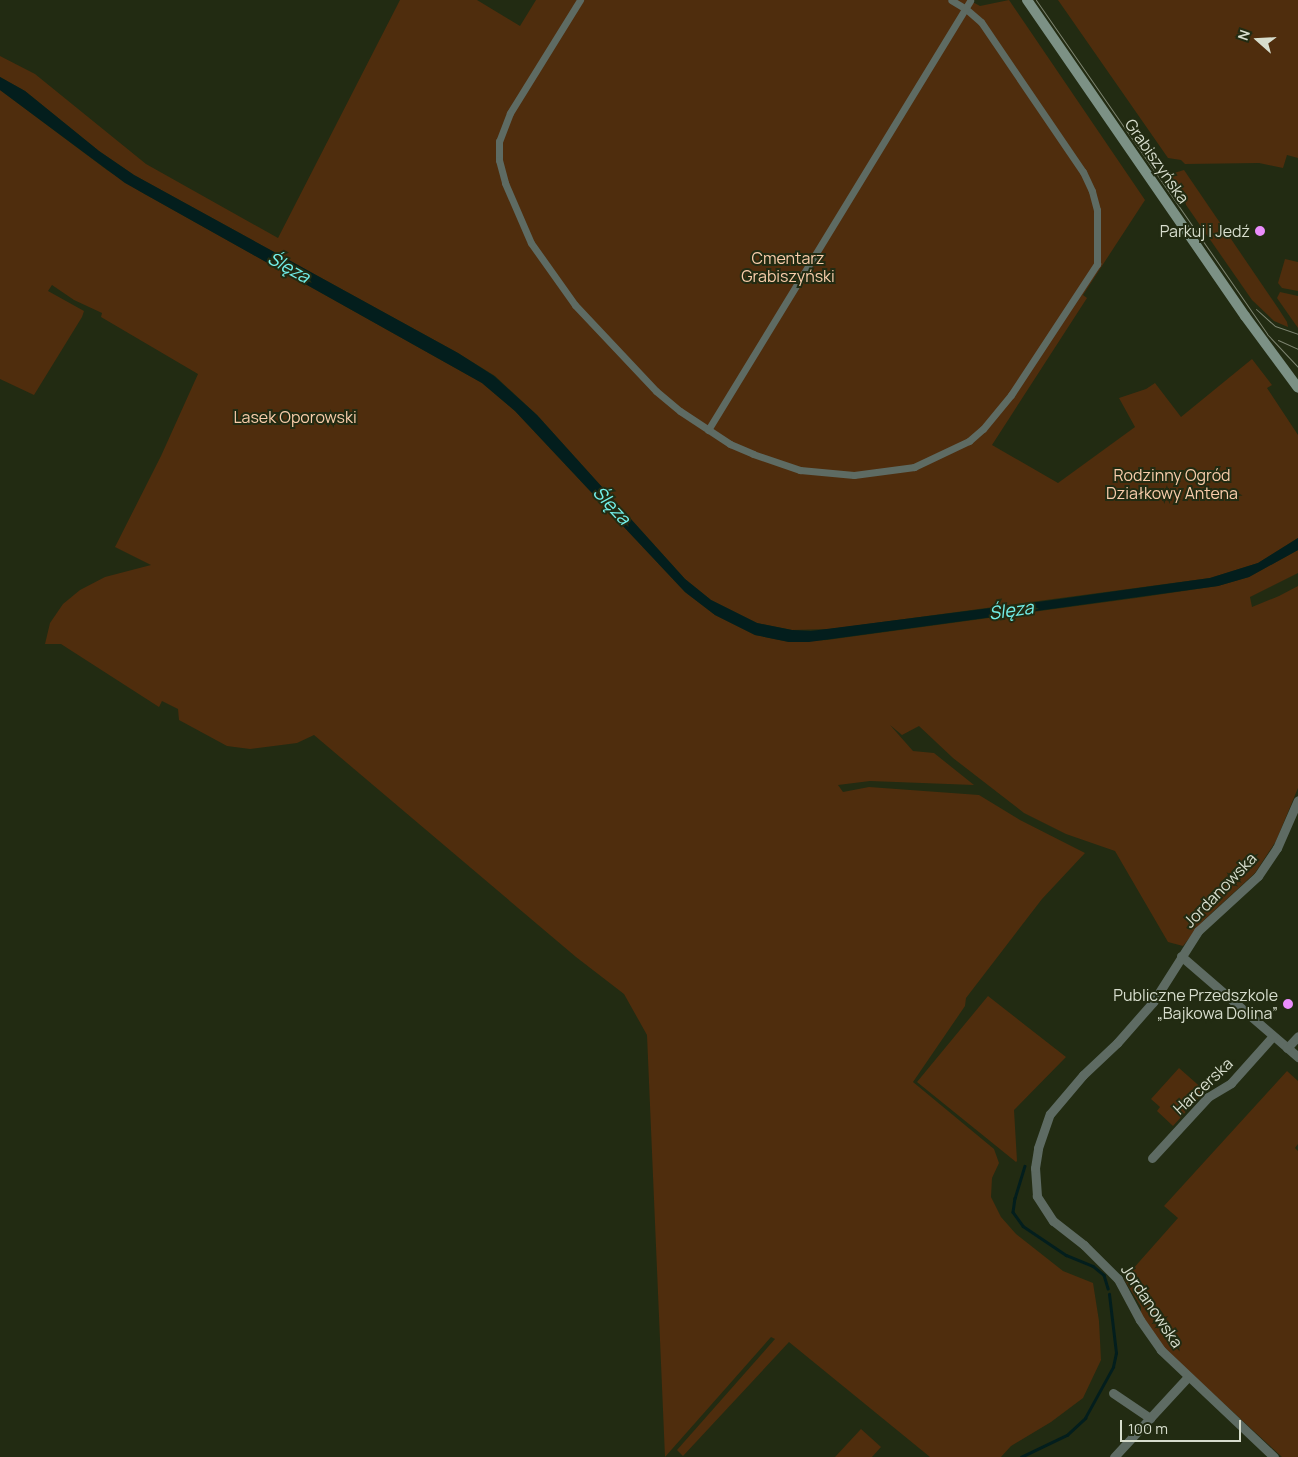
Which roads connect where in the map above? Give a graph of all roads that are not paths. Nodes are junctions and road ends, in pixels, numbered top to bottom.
1 (580, 0) edge
2 (951, 0) edge
3 (1027, 0) edge
4 (970, 1) edge
5 (966, 8) junction
6 (1298, 388) edge
7 (708, 430) junction
8 (1298, 800) edge
9 (1182, 956) junction
10 (1273, 1036) junction
11 (1298, 1036) edge
12 (1288, 1048) junction
13 (1298, 1057) edge
14 (1152, 1158) dead end
15 (1187, 1378) junction
16 (1113, 1393) dead end
17 (1150, 1418) junction
18 (1114, 1457) edge
19 (1274, 1457) edge

1 - 7 street
2 - 5 street
3 - 6 main road, Grabiszyńska
4 - 5 street
5 - 7 street
5 - 7 street
8 - 9 street, Jordanowska
9 - 10 street
9 - 15 street, Jordanowska
10 - 12 street
10 - 14 street, Harcerska
11 - 12 street
12 - 13 street
15 - 17 street
15 - 19 street, Jordanowska
16 - 17 street
17 - 18 street

